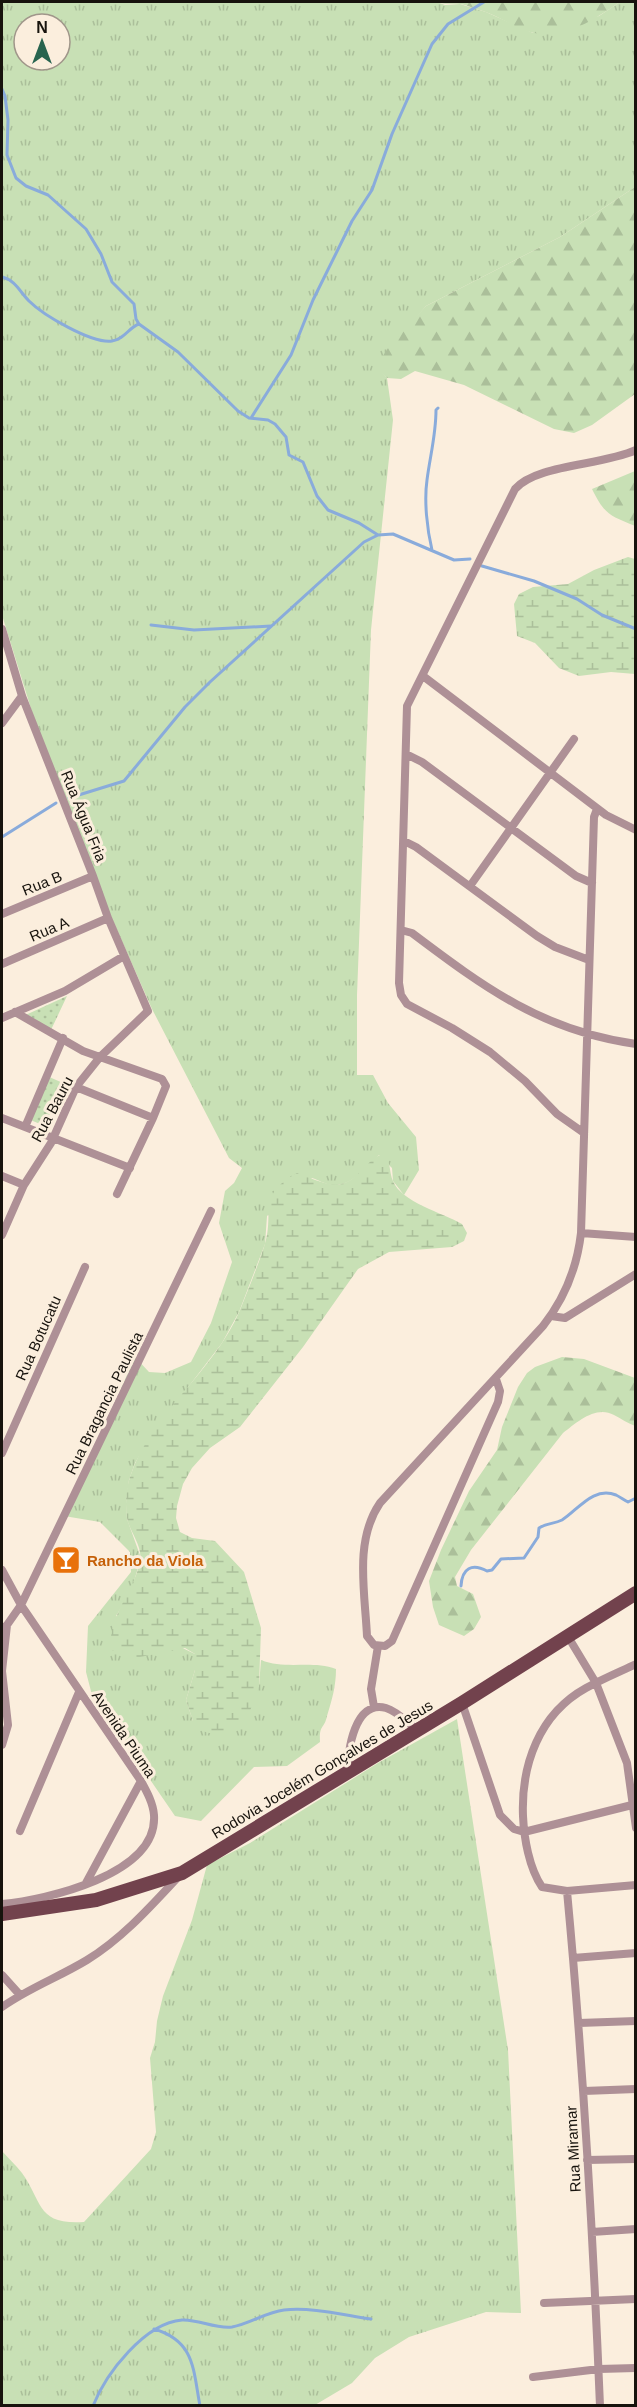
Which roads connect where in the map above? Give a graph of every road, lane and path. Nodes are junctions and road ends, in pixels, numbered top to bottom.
1 (636, 450) edge
2 (2, 629) edge
3 (423, 676) junction
4 (22, 696) junction
5 (2, 723) edge
6 (574, 739) dead end
7 (406, 754) junction
8 (550, 773) junction
9 (597, 809) junction
10 (511, 828) junction
11 (636, 831) edge
12 (404, 841) junction
13 (93, 876) junction
14 (592, 883) junction
15 (470, 886) junction
16 (2, 914) edge
17 (108, 918) junction
18 (401, 930) junction
19 (124, 956) junction
20 (590, 960) junction
21 (2, 964) edge
22 (148, 1011) joint
23 (15, 1012) junction
24 (2, 1018) edge
25 (587, 1035) junction
26 (63, 1038) junction
27 (636, 1044) edge
28 (100, 1057) junction
29 (76, 1087) junction
30 (2, 1118) edge
31 (153, 1119) junction
32 (25, 1127) junction
33 (584, 1133) junction
34 (53, 1138) junction
35 (130, 1168) junction
36 (2, 1176) edge
37 (24, 1185) junction
38 (117, 1194) dead end
39 (211, 1211) dead end
40 (581, 1233) junction
41 (2, 1235) edge
42 (636, 1237) edge
43 (85, 1267) dead end
44 (636, 1274) edge
45 (551, 1316) junction
46 (496, 1379) junction
47 (2, 1453) edge
48 (2, 1570) edge
49 (636, 1593) edge
50 (21, 1605) junction
51 (4, 1627) edge
52 (567, 1635) junction
53 (378, 1646) junction
54 (636, 1664) edge
55 (2, 1670) edge
56 (596, 1683) junction
57 (80, 1692) junction
58 (462, 1703) junction
59 (374, 1707) junction
60 (417, 1730) junction
61 (2, 1745) edge
62 (631, 1761) edge
63 (348, 1772) junction
64 (141, 1781) junction
65 (632, 1805) junction
66 (636, 1828) edge
67 (20, 1831) dead end
68 (524, 1832) junction
69 (182, 1873) junction
70 (85, 1885) junction
71 (636, 1885) edge
72 (567, 1891) junction
73 (2, 1904) edge
74 (2, 1914) edge
75 (636, 1953) edge
76 (573, 1958) junction
77 (2, 1975) edge
78 (20, 1995) junction
79 (2, 2007) edge
80 (636, 2021) edge
81 (579, 2023) junction
82 (636, 2089) edge
83 (584, 2091) junction
84 (636, 2159) edge
85 (587, 2160) junction
86 (636, 2229) edge
87 (592, 2232) junction
88 (636, 2299) edge
89 (597, 2301) junction
90 (544, 2303) dead end
91 (636, 2368) edge
92 (599, 2369) junction
93 (533, 2377) dead end
94 (600, 2406) edge

1 - 3 street
2 - 4 street, Rua Água Fria
3 - 7 street
3 - 8 street
4 - 5 street
4 - 13 street, Rua Água Fria
6 - 8 street
7 - 10 street
7 - 12 street
8 - 9 street
8 - 10 street
9 - 11 street
9 - 14 street
10 - 14 street
10 - 15 street
12 - 15 street
12 - 18 street
13 - 16 street, Rua B
13 - 17 street, Rua Água Fria
14 - 20 street
15 - 20 street
17 - 19 street, Rua Água Fria
17 - 21 street, Rua A
18 - 25 street
18 - 33 street
19 - 22 street, Rua Água Fria
19 - 23 street
20 - 25 street
22 - 28 street, Rua Bauru
23 - 24 street
23 - 26 street
25 - 27 street
25 - 33 street
26 - 28 street
26 - 32 street
28 - 29 street, Rua Bauru
28 - 31 street
29 - 31 street
29 - 34 street, Rua Bauru
30 - 32 street
31 - 35 street
32 - 34 street
33 - 40 street
34 - 35 street
34 - 37 street, Rua Bauru
35 - 38 street
36 - 37 street
37 - 41 street, Rua Bauru
39 - 50 street, Rua Bragancia Paulista
40 - 42 street
40 - 45 street
43 - 47 street, Rua Botucatu
44 - 45 street
45 - 46 street
46 - 53 street
46 - 53 street
48 - 50 street, Avenida Piuma
49 - 52 main road, Rodovia Jocelém Gonçalves de Jesus
50 - 51 street, Rua Bragancia Paulista
50 - 57 street, Avenida Piuma
51 - 55 street
52 - 56 street
52 - 58 main road, Rodovia Jocelém Gonçalves de Jesus
53 - 59 street
54 - 56 street
55 - 61 street
56 - 62 street
56 - 68 street
57 - 64 street, Avenida Piuma
57 - 67 street
58 - 60 main road, Rodovia Jocelém Gonçalves de Jesus
58 - 68 street
59 - 60 street
59 - 63 street
60 - 63 main road, Rodovia Jocelém Gonçalves de Jesus
62 - 65 street
63 - 69 main road, Rodovia Jocelém Gonçalves de Jesus
64 - 70 street
64 - 70 street, Avenida Piuma
65 - 66 street
65 - 68 street
68 - 72 street
69 - 74 main road, Rodovia Jocelém Gonçalves de Jesus
69 - 78 street
70 - 73 street, Avenida Piuma
71 - 72 street
72 - 76 street, Rua Miramar
75 - 76 street
76 - 81 street, Rua Miramar
77 - 78 street
78 - 79 street
80 - 81 street
81 - 83 street, Rua Miramar
82 - 83 street
83 - 85 street, Rua Miramar
84 - 85 street
85 - 87 street, Rua Miramar
86 - 87 street
87 - 89 street, Rua Miramar
88 - 89 street
89 - 90 street
89 - 92 street, Rua Miramar
91 - 92 street
92 - 93 street
92 - 94 street, Rua Miramar

